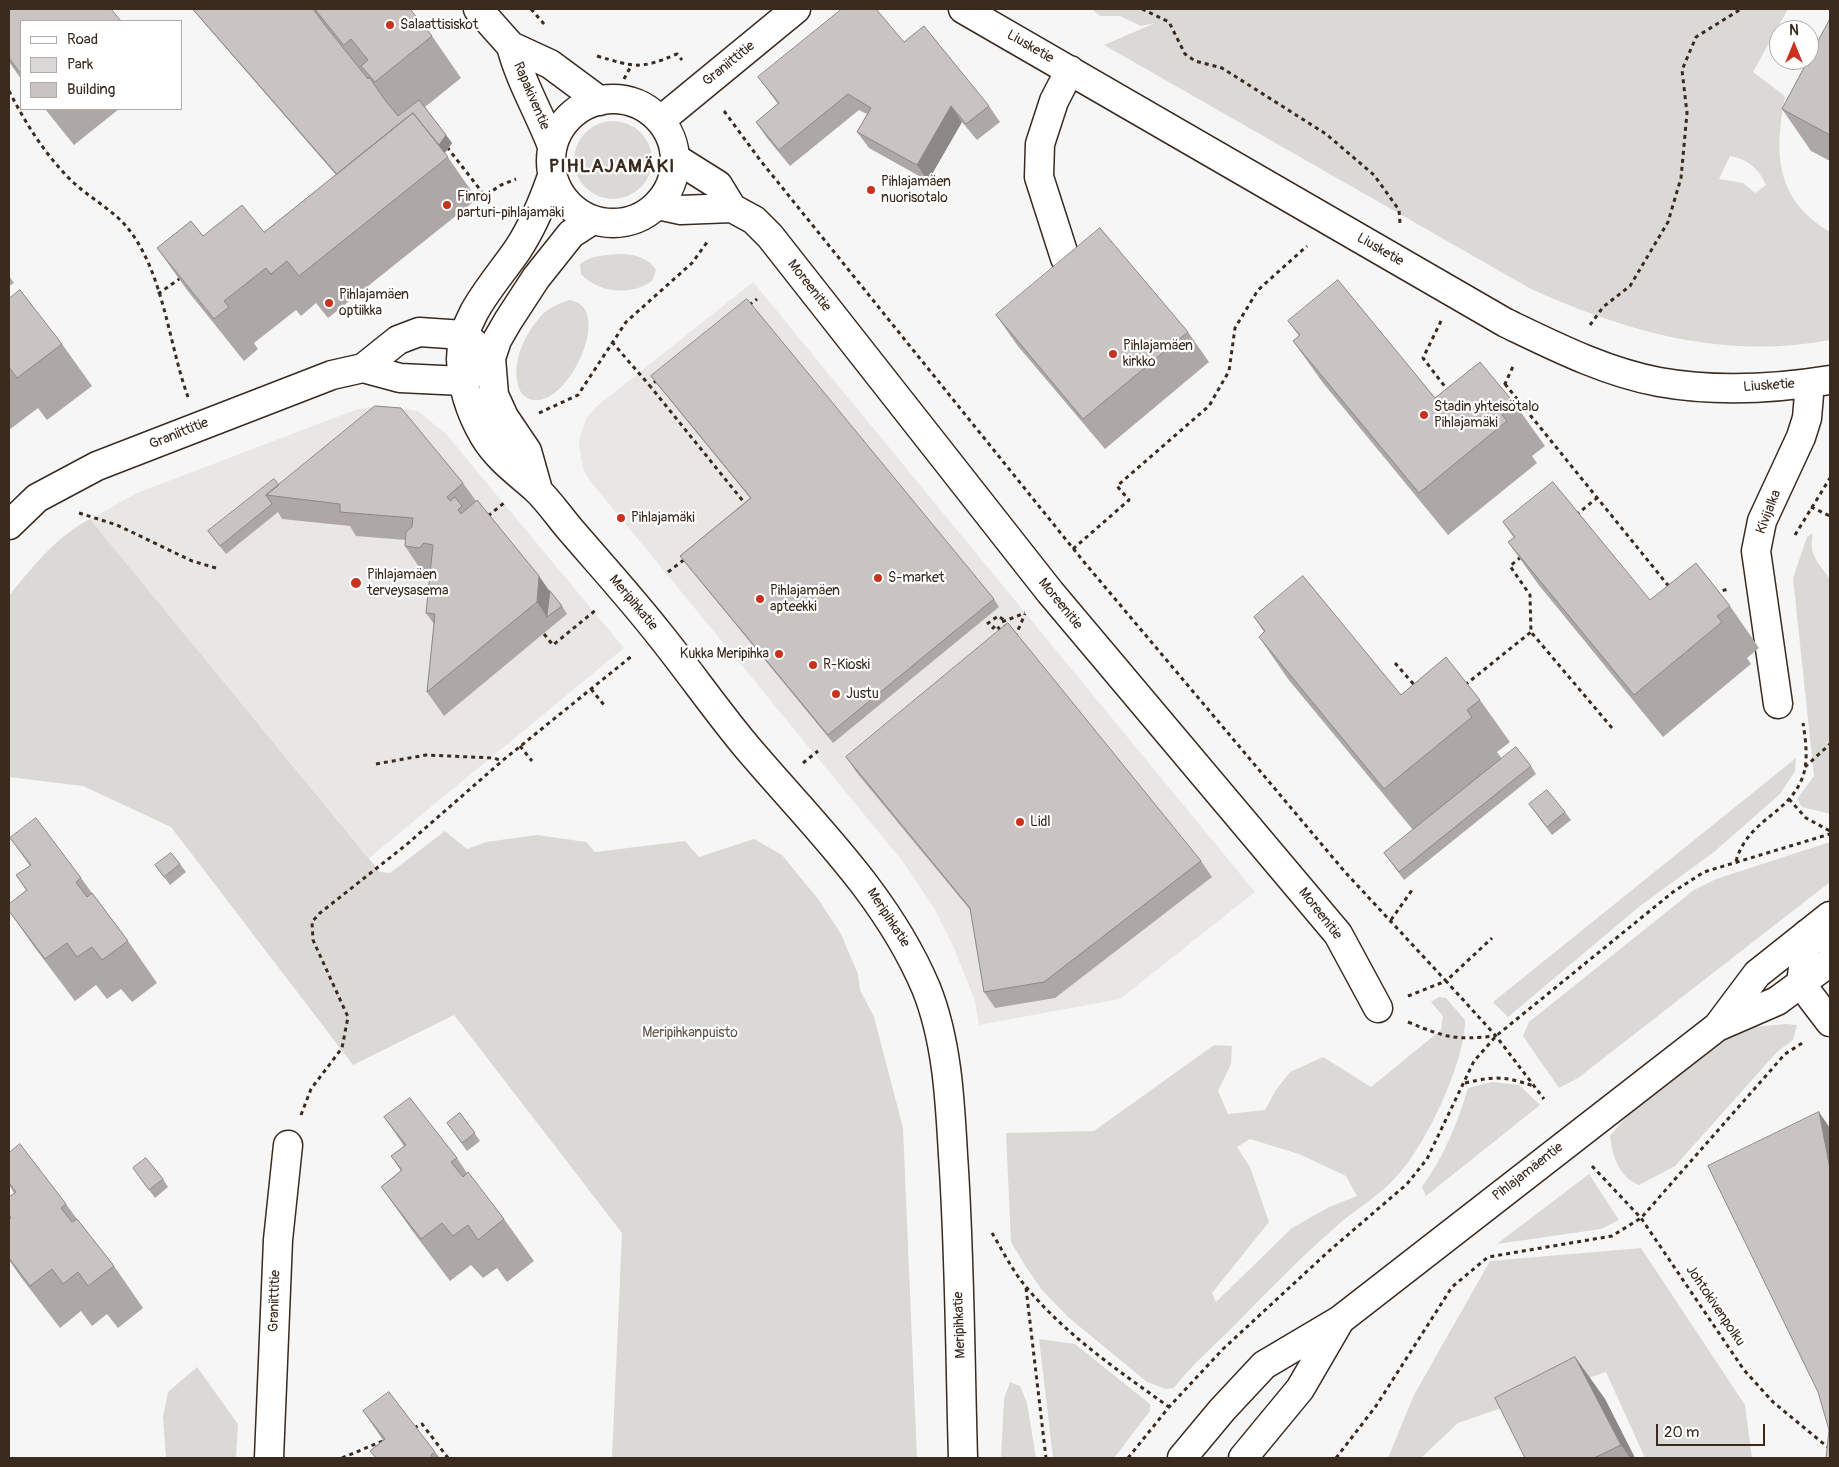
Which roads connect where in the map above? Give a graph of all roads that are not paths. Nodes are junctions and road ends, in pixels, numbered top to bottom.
1 (478, 9) edge
2 (796, 9) edge
3 (963, 9) edge
4 (512, 46) junction
5 (1070, 70) junction
6 (600, 101) junction
7 (661, 120) junction
8 (552, 146) junction
9 (675, 158) junction
10 (552, 176) junction
11 (658, 205) junction
12 (732, 208) junction
13 (592, 220) junction
14 (1065, 258) edge
15 (464, 335) junction
16 (491, 358) junction
17 (363, 368) junction
18 (463, 381) junction
19 (1820, 381) edge
20 (538, 490) junction
21 (19, 504) edge
22 (9, 525) edge
23 (1778, 704) dead end
24 (1830, 916) edge
25 (1819, 938) edge
26 (1830, 962) edge
27 (1801, 984) junction
28 (1378, 1008) road end
29 (1830, 1022) edge
30 (1717, 1026) junction
31 (288, 1145) road end
32 (1340, 1320) junction
33 (269, 1458) edge
34 (964, 1458) edge
35 (1182, 1458) edge
36 (1243, 1458) edge

1 - 4 street, Rapakiventie
2 - 7 street, Graniittitie
3 - 5 street, Liusketie
4 - 6 street, Rapakiventie
4 - 8 street, Rapakiventie
5 - 14 street
5 - 19 street, Liusketie
6 - 7 street
6 - 8 street
7 - 9 street
8 - 10 street
9 - 11 street
9 - 12 street
10 - 13 street
10 - 15 street
11 - 12 street
11 - 13 street
12 - 28 street, Moreenitie
13 - 16 street
15 - 16 street
15 - 17 street, Graniittitie
15 - 18 street, Meripihkatie
16 - 18 street
16 - 20 street, Meripihkatie
17 - 18 street, Graniittitie
17 - 21 street, Graniittitie
18 - 20 street, Meripihkatie
19 - 23 street, Kivijalka
20 - 34 street, Meripihkatie
21 - 22 street, Graniittitie
24 - 25 street, Pihlajamäentie
25 - 27 street
25 - 30 street, Pihlajamäentie
26 - 27 street, Pihlajamäentie
27 - 29 street
27 - 30 street, Pihlajamäentie
30 - 32 street, Pihlajamäentie
31 - 33 street, Graniittitie
32 - 35 street, Pihlajamäentie
32 - 36 street, Pihlajamäentie

